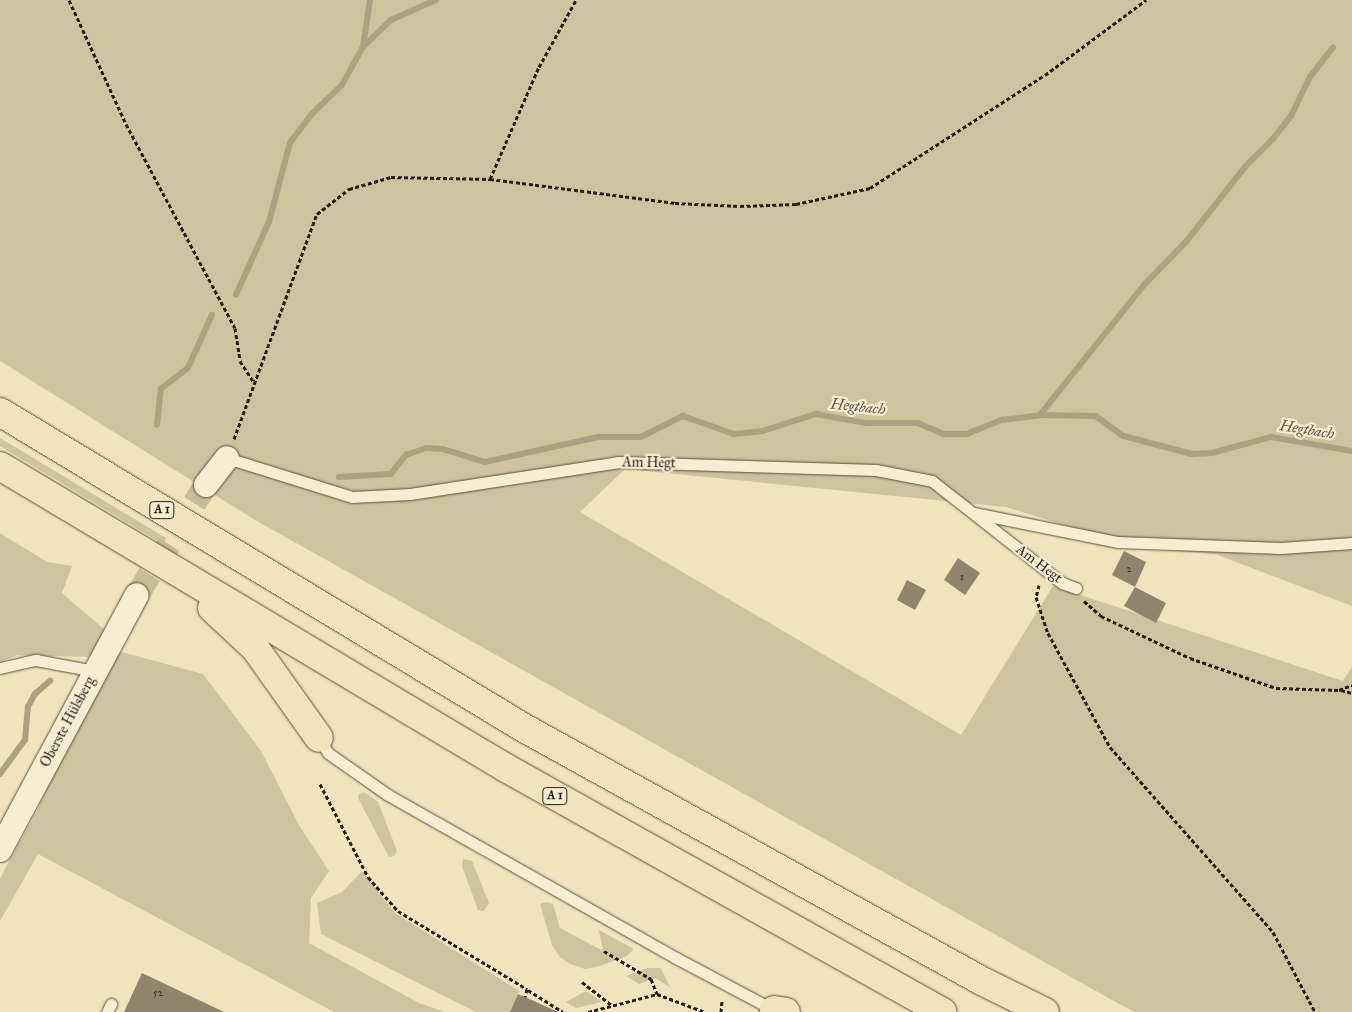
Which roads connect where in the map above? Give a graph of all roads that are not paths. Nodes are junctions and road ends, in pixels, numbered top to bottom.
1 (0, 412) edge
2 (227, 458) joint
3 (0, 466) edge
4 (206, 485) tunnel mouth
5 (973, 512) junction
6 (1352, 543) edge
7 (172, 572) junction
8 (1076, 588) dead end
9 (137, 595) tunnel mouth
10 (0, 668) edge
11 (95, 671) junction
12 (319, 738) joint
13 (0, 850) edge
14 (780, 1011) edge
15 (942, 1012) edge
16 (1045, 1012) edge

1 - 16 highway, A 1
2 - 4 street
2 - 5 lane, Am Hegt
3 - 7 highway, A 1
5 - 6 lane
5 - 8 lane, Am Hegt
7 - 12 highway
7 - 15 highway, A 1
9 - 11 street, Oberste Hülsberg
10 - 11 lane
11 - 13 street, Oberste Hülsberg
12 - 14 lane

